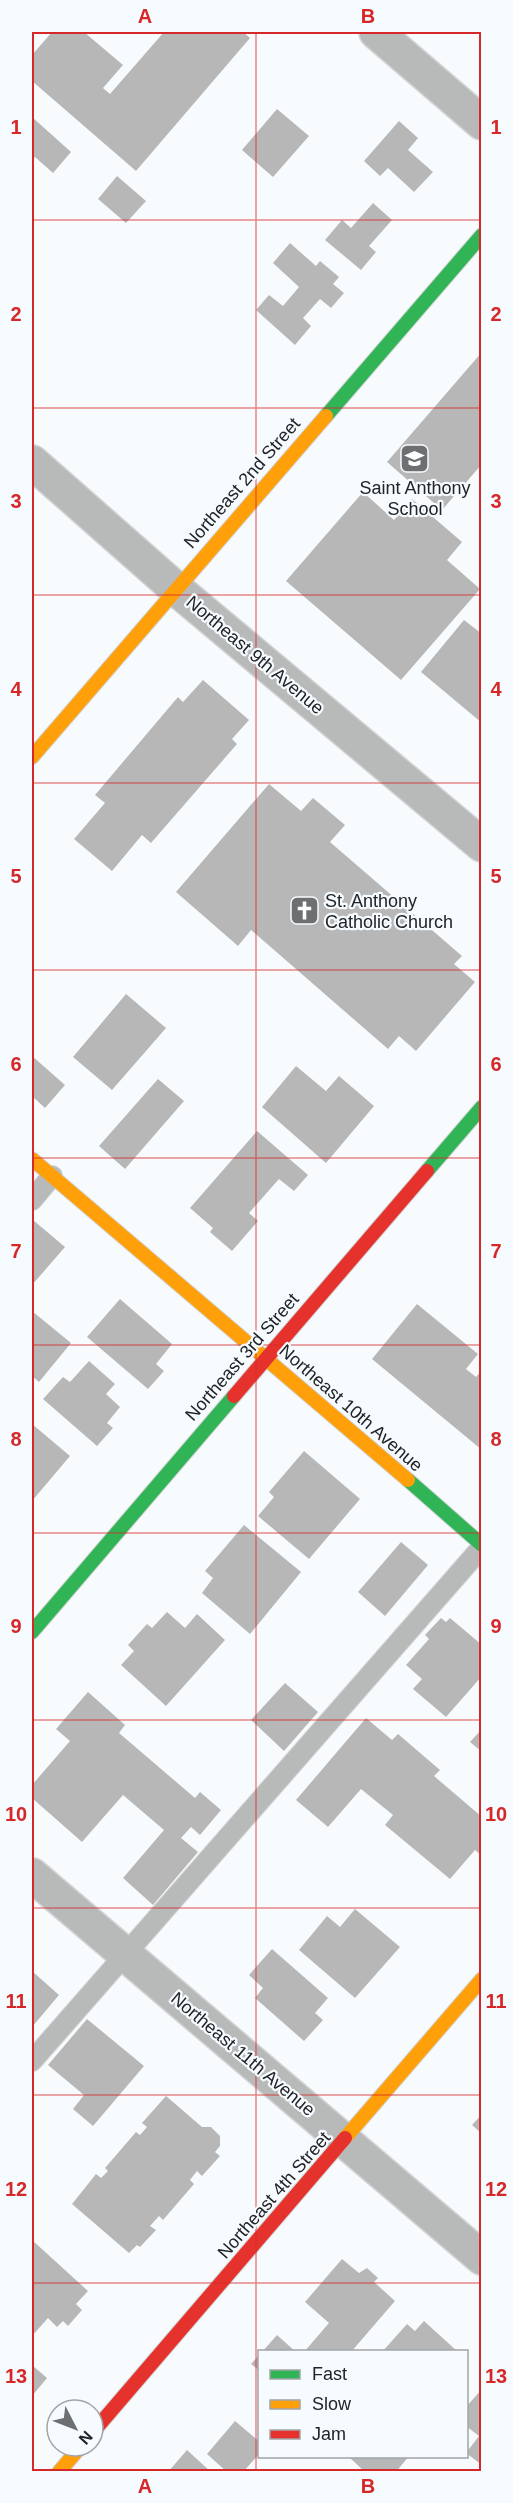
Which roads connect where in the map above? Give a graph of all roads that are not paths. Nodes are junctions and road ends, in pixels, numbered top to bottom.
1 (376, 32) edge
2 (482, 123) edge
3 (482, 235) edge
4 (32, 462) edge
5 (175, 588) junction
6 (32, 757) edge
7 (482, 845) edge
8 (482, 1107) edge
9 (32, 1159) edge
10 (52, 1176) junction
11 (32, 1200) edge
12 (266, 1357) junction
13 (482, 1546) edge
14 (32, 1632) edge
15 (32, 1875) edge
16 (125, 1954) junction
17 (482, 1979) edge
18 (32, 2061) edge
19 (345, 2141) junction
20 (482, 2258) edge
21 (105, 2418) edge
22 (71, 2458) edge
23 (59, 2472) edge

1 - 2 street
3 - 5 street, Northeast 2nd Street
4 - 5 street, Northeast 9th Avenue
5 - 6 street, Northeast 2nd Street
5 - 7 street, Northeast 9th Avenue
8 - 12 street, Northeast 3rd Street
9 - 10 street, Northeast 10th Avenue
10 - 11 lane
10 - 12 street, Northeast 10th Avenue
12 - 13 street, Northeast 10th Avenue
12 - 14 street, Northeast 3rd Street
13 - 16 lane
15 - 16 street, Northeast 11th Avenue
16 - 18 lane
16 - 19 street, Northeast 11th Avenue
17 - 19 street, Northeast 4th Street
19 - 20 street, Northeast 11th Avenue
19 - 21 street, Northeast 4th Street
22 - 23 street

